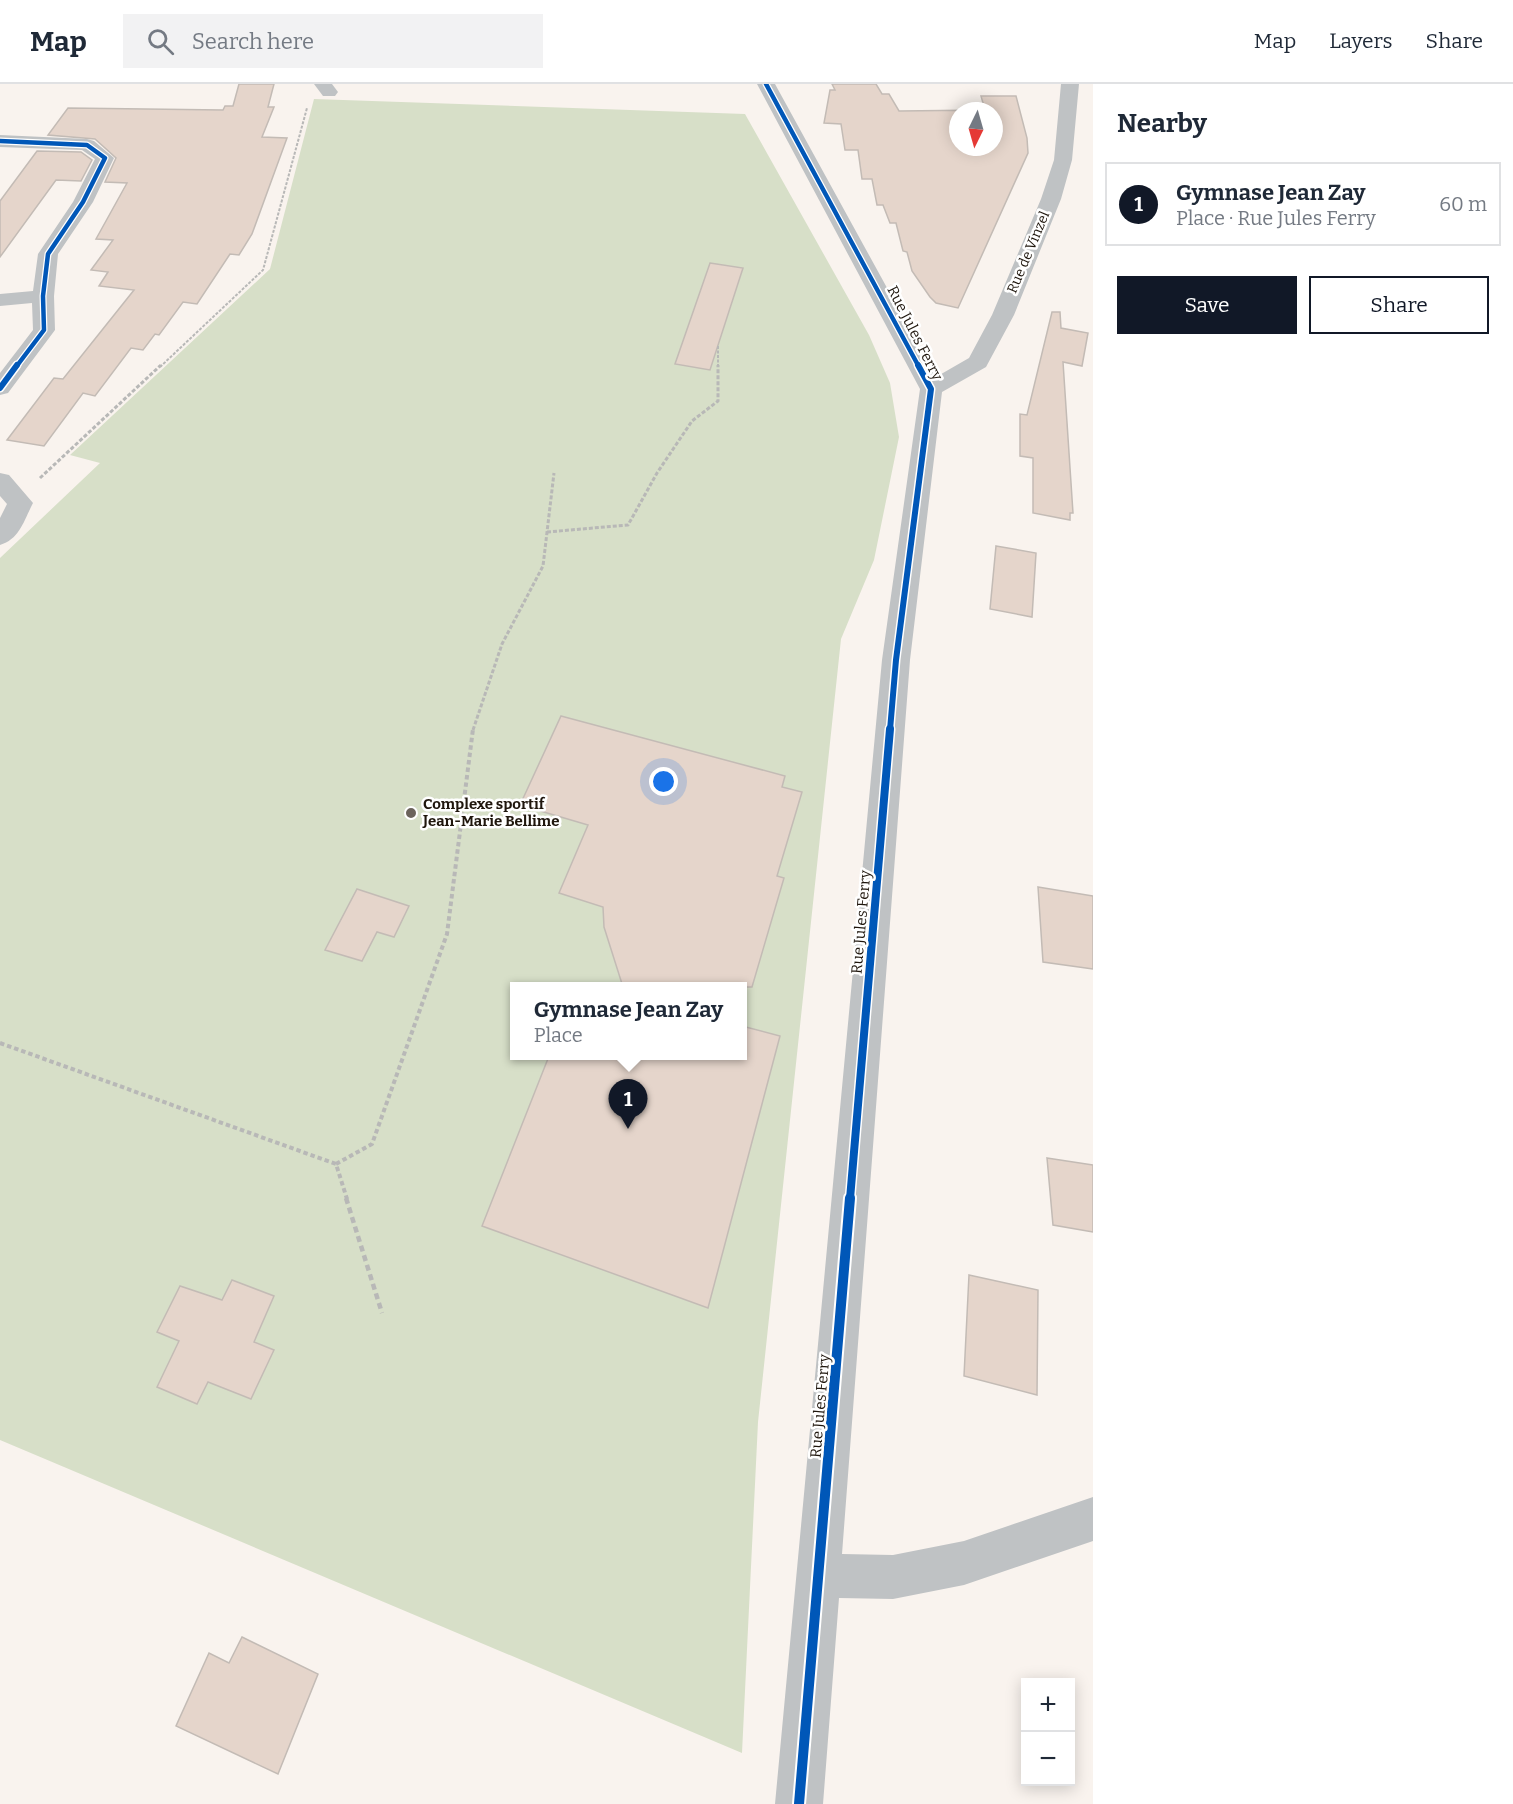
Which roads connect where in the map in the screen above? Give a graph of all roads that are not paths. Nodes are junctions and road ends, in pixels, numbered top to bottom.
1 (765, 84) edge
2 (1070, 84) edge
3 (0, 141) edge
4 (43, 296) junction
5 (0, 300) edge
6 (0, 388) edge
7 (931, 388) junction
8 (0, 481) edge
9 (0, 536) edge
10 (1093, 1519) edge
11 (819, 1576) junction
12 (799, 1804) edge

1 - 7 street, Rue Jules Ferry
2 - 7 street, Rue de Vinzel
3 - 4 street
4 - 5 street
4 - 6 street
7 - 11 street, Rue Jules Ferry
8 - 9 street
10 - 11 street
11 - 12 street, Rue Jules Ferry

